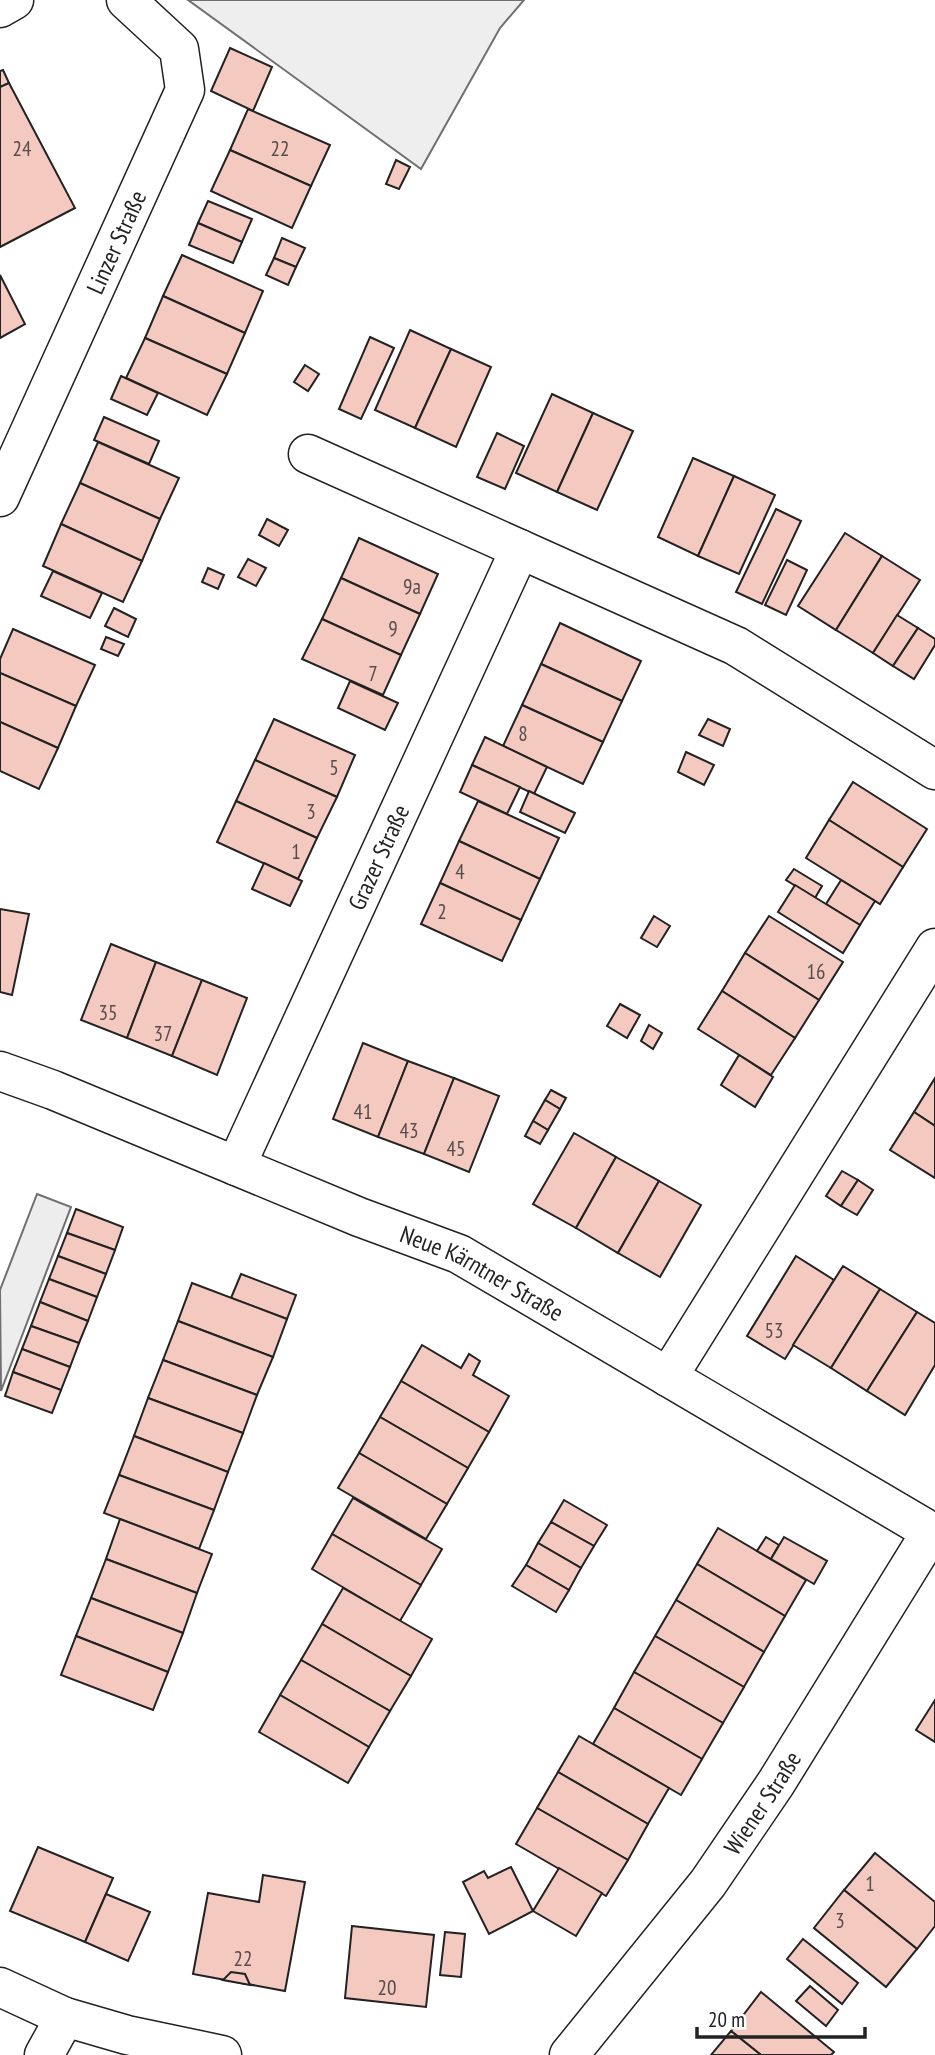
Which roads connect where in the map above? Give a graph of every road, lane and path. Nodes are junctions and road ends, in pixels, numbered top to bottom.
1 (14, 0) edge
2 (126, 0) edge
3 (0, 8) edge
4 (308, 454) dead end
5 (0, 497) edge
6 (520, 549) junction
7 (935, 770) edge
8 (935, 948) edge
9 (0, 1072) edge
10 (236, 1166) junction
11 (668, 1377) junction
12 (933, 1533) edge
13 (0, 1987) edge
14 (65, 2017) junction
15 (44, 2055) edge
16 (222, 2055) edge
17 (569, 2055) edge

1 - 3 street
2 - 5 street, Linzer Straße
4 - 6 street
6 - 7 street
6 - 10 street, Grazer Straße
8 - 11 street
9 - 10 street, Neue Kärntner Straße
10 - 11 street, Neue Kärntner Straße
11 - 12 street, Neue Kärntner Straße
12 - 17 street, Wiener Straße
13 - 14 street
14 - 15 street
14 - 16 street

